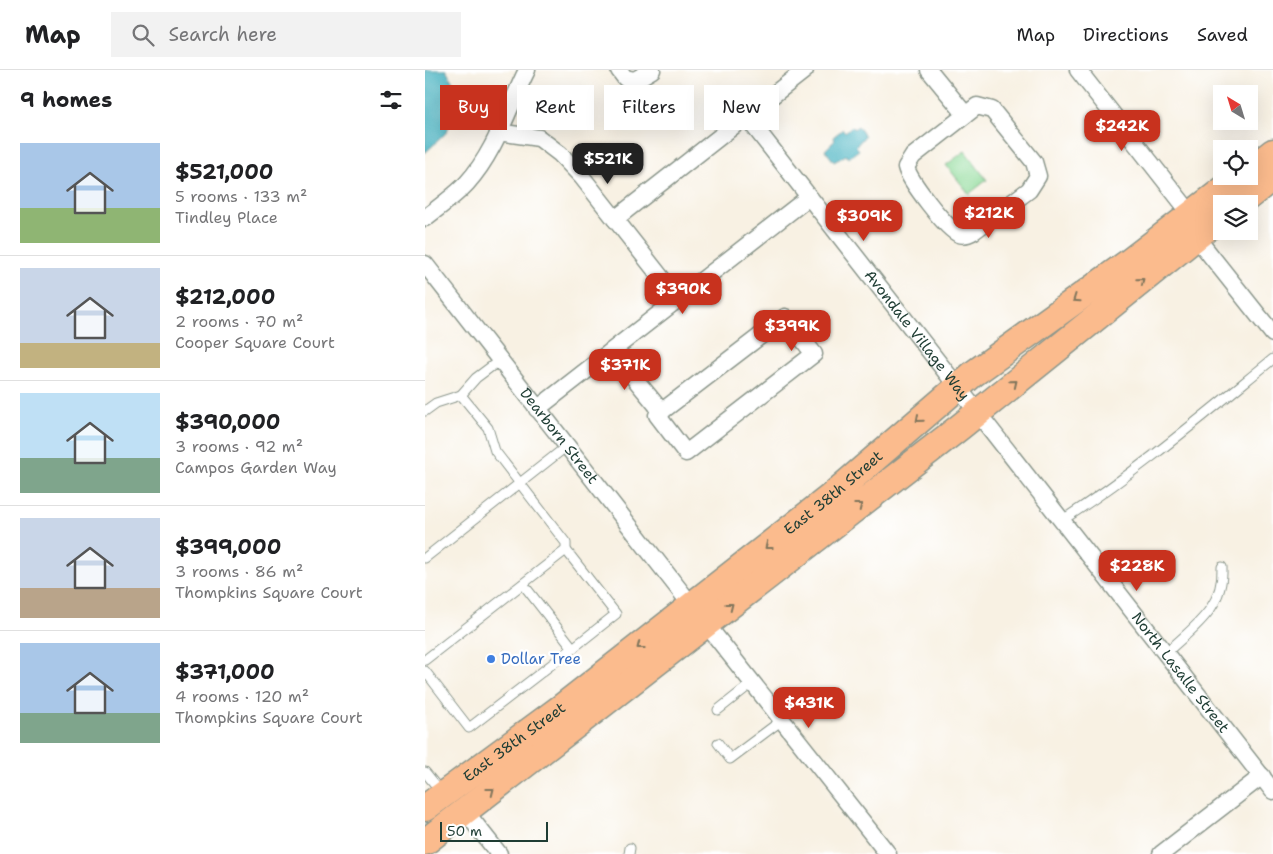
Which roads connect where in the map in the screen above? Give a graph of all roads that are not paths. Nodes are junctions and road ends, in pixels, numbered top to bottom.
1 (527, 70) edge
2 (619, 70) edge
3 (652, 70) edge
4 (805, 70) edge
5 (929, 70) edge
6 (1078, 70) edge
7 (779, 90) edge
8 (965, 114) junction
9 (728, 130) edge
10 (757, 130) edge
11 (499, 132) junction
12 (1273, 152) edge
13 (1258, 164) edge
14 (1273, 178) edge
15 (1232, 185) edge
16 (1251, 195) edge
17 (809, 197) junction
18 (425, 218) edge
19 (615, 219) junction
20 (1213, 219) edge
21 (1194, 225) junction
22 (425, 264) edge
23 (678, 299) junction
24 (1271, 328) edge
25 (612, 351) junction
26 (1273, 359) edge
27 (500, 360) junction
28 (957, 387) junction
29 (461, 395) junction
30 (537, 409) junction
31 (425, 410) edge
32 (662, 412) junction
33 (976, 413) junction
34 (567, 446) junction
35 (521, 483) junction
36 (1061, 521) junction
37 (565, 550) junction
38 (425, 558) edge
39 (1222, 567) dead end
40 (523, 584) junction
41 (699, 615) junction
42 (573, 648) junction
43 (1165, 654) junction
44 (425, 660) edge
45 (425, 671) edge
46 (752, 683) junction
47 (718, 710) dead end
48 (782, 720) junction
49 (718, 742) dead end
50 (425, 772) edge
51 (1262, 776) junction
52 (1273, 791) edge
53 (434, 802) edge
54 (465, 811) junction
55 (425, 842) edge
56 (499, 854) edge
57 (888, 854) edge
58 (1161, 854) edge

1 - 11 street
2 - 3 street
4 - 7 street
5 - 8 street
6 - 21 street
8 - 8 street
9 - 19 street
10 - 17 street, Avondale Village Way
11 - 18 street
11 - 19 street
12 - 13 main road
14 - 16 main road
15 - 21 main road, East 38th Street
17 - 23 street
17 - 28 street, Avondale Village Way
19 - 23 street
20 - 21 main road, East 38th Street
21 - 24 street
21 -> 28 main road, East 38th Street
33 -> 21 main road, East 38th Street
22 - 27 street, Dearborn Street
23 - 25 street
25 - 30 street
25 - 32 street
26 - 36 lane
27 - 29 lane
27 - 30 street, Dearborn Street
28 - 33 street, Avondale Village Way
28 -> 41 main road, East 38th Street
29 - 31 lane
29 - 35 lane
30 - 34 street, Dearborn Street
32 - 32 street
33 - 36 street, North Lasalle Street
41 -> 33 main road, East 38th Street
34 - 35 lane
34 - 41 street, Dearborn Street
35 - 37 lane
35 - 38 lane
36 - 43 street, North Lasalle Street
37 - 40 lane
37 - 42 lane
39 - 43 lane
40 - 42 lane
40 - 44 lane
41 - 46 street, Dearborn Street
41 -> 53 main road, East 38th Street
54 -> 41 main road, East 38th Street
42 - 45 lane
43 - 51 street, North Lasalle Street
46 - 47 lane
46 - 48 street, Dearborn Street
48 - 49 lane
48 - 57 street, Dearborn Street
50 - 53 lane
51 - 52 street, North Lasalle Street
51 - 58 street
54 - 55 main road, East 38th Street
54 - 56 street

